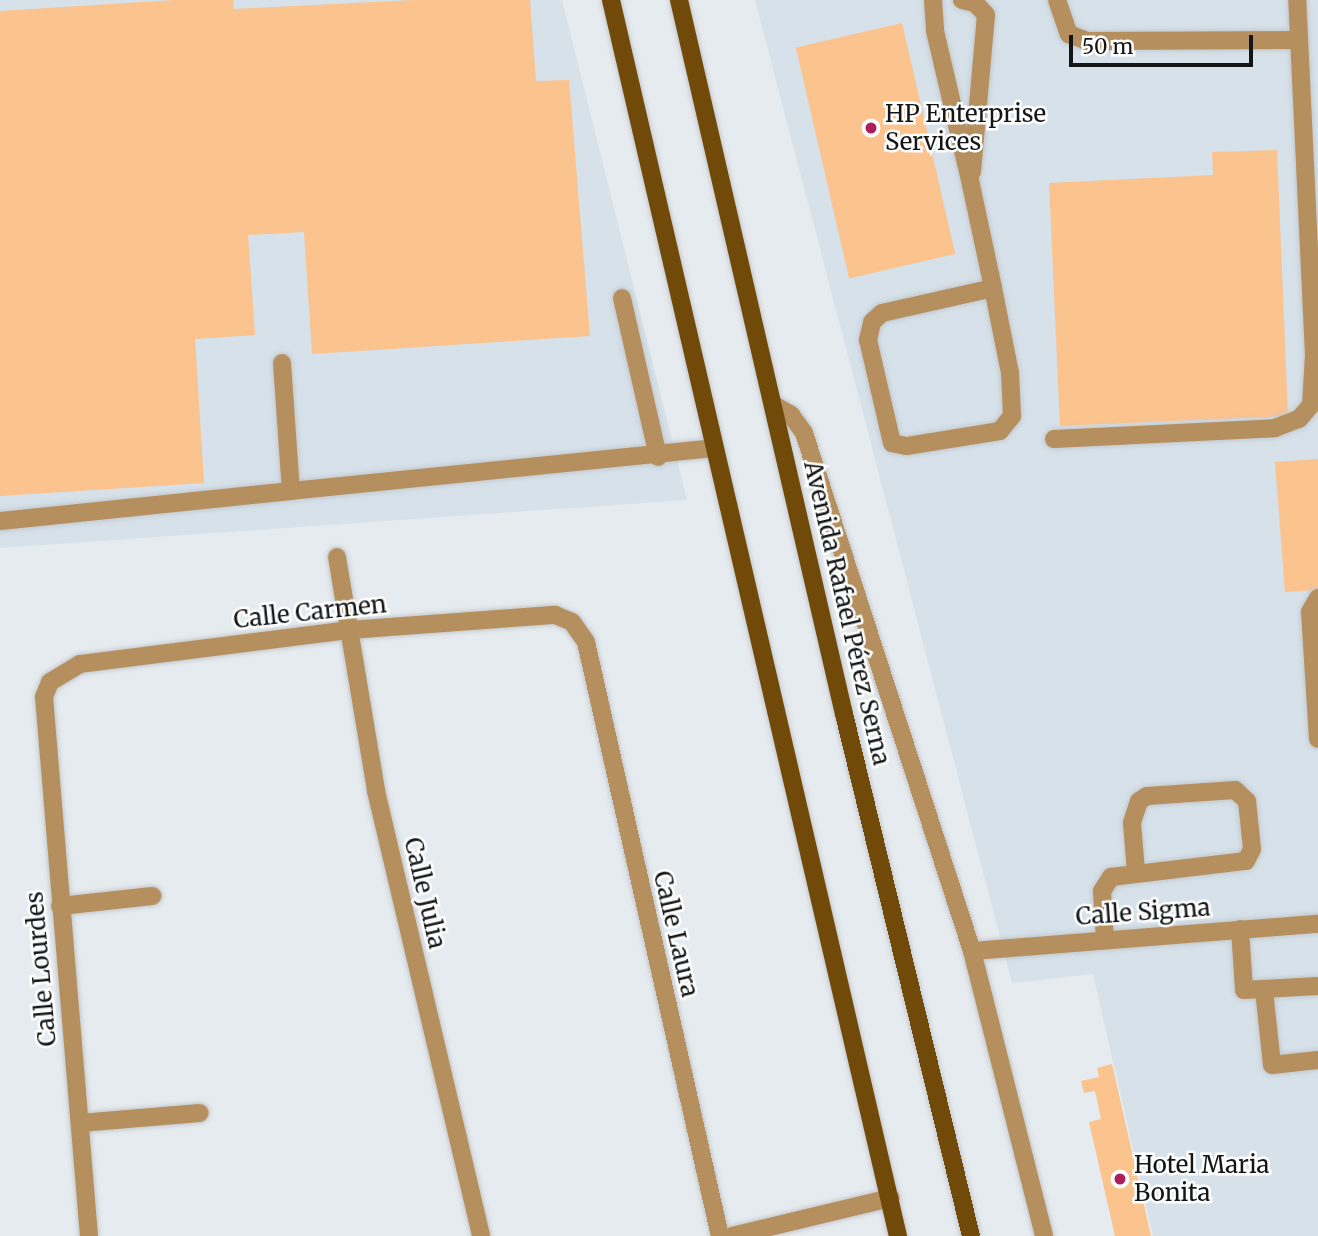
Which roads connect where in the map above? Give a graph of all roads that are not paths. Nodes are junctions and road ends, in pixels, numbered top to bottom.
1 (611, 0) edge
2 (679, 0) edge
3 (933, 0) edge
4 (962, 0) edge
5 (1057, 0) edge
6 (1297, 0) edge
7 (1299, 40) junction
8 (971, 185) junction
9 (993, 288) junction
10 (622, 298) dead end
11 (282, 363) dead end
12 (774, 405) junction
13 (1054, 439) dead end
14 (712, 449) junction
15 (658, 457) junction
16 (291, 491) junction
17 (0, 521) edge
18 (337, 557) dead end
19 (1318, 598) edge
20 (349, 630) junction
21 (586, 642) joint
22 (44, 697) joint
23 (1318, 738) edge
24 (1136, 872) junction
25 (152, 896) dead end
26 (60, 906) junction
27 (1318, 924) edge
28 (1240, 929) junction
29 (1105, 939) junction
30 (972, 951) junction
31 (1318, 986) edge
32 (1264, 990) junction
33 (1318, 1060) edge
34 (200, 1113) dead end
35 (80, 1123) junction
36 (890, 1198) junction
37 (89, 1236) edge
38 (481, 1236) edge
39 (720, 1236) edge
40 (732, 1236) edge
41 (898, 1236) edge
42 (971, 1236) edge
43 (1044, 1236) edge

1 - 14 main road
2 - 12 main road, Avenida Rafael Pérez Serna
3 - 8 street
4 - 8 street
5 - 7 street
6 - 7 street
7 - 13 street
8 - 9 street
9 - 9 street
10 - 15 street
11 - 16 street
12 - 30 street
12 - 42 main road, Avenida Rafael Pérez Serna
14 - 15 street
14 - 36 main road
15 - 16 street
16 - 17 street
18 - 20 street, Calle Julia
19 - 23 street
20 - 21 street, Calle Carmen
20 - 22 street, Calle Carmen
20 - 38 street, Calle Julia
21 - 39 street, Calle Laura
22 - 26 street, Calle Lourdes
24 - 24 street
24 - 29 street
25 - 26 street
26 - 35 street, Calle Lourdes
27 - 28 street, Calle Sigma
28 - 29 street, Calle Sigma
28 - 32 street
29 - 30 street, Calle Sigma
30 - 43 street
31 - 32 street
32 - 33 street
34 - 35 street
35 - 37 street, Calle Lourdes
36 - 40 street
36 - 41 main road

